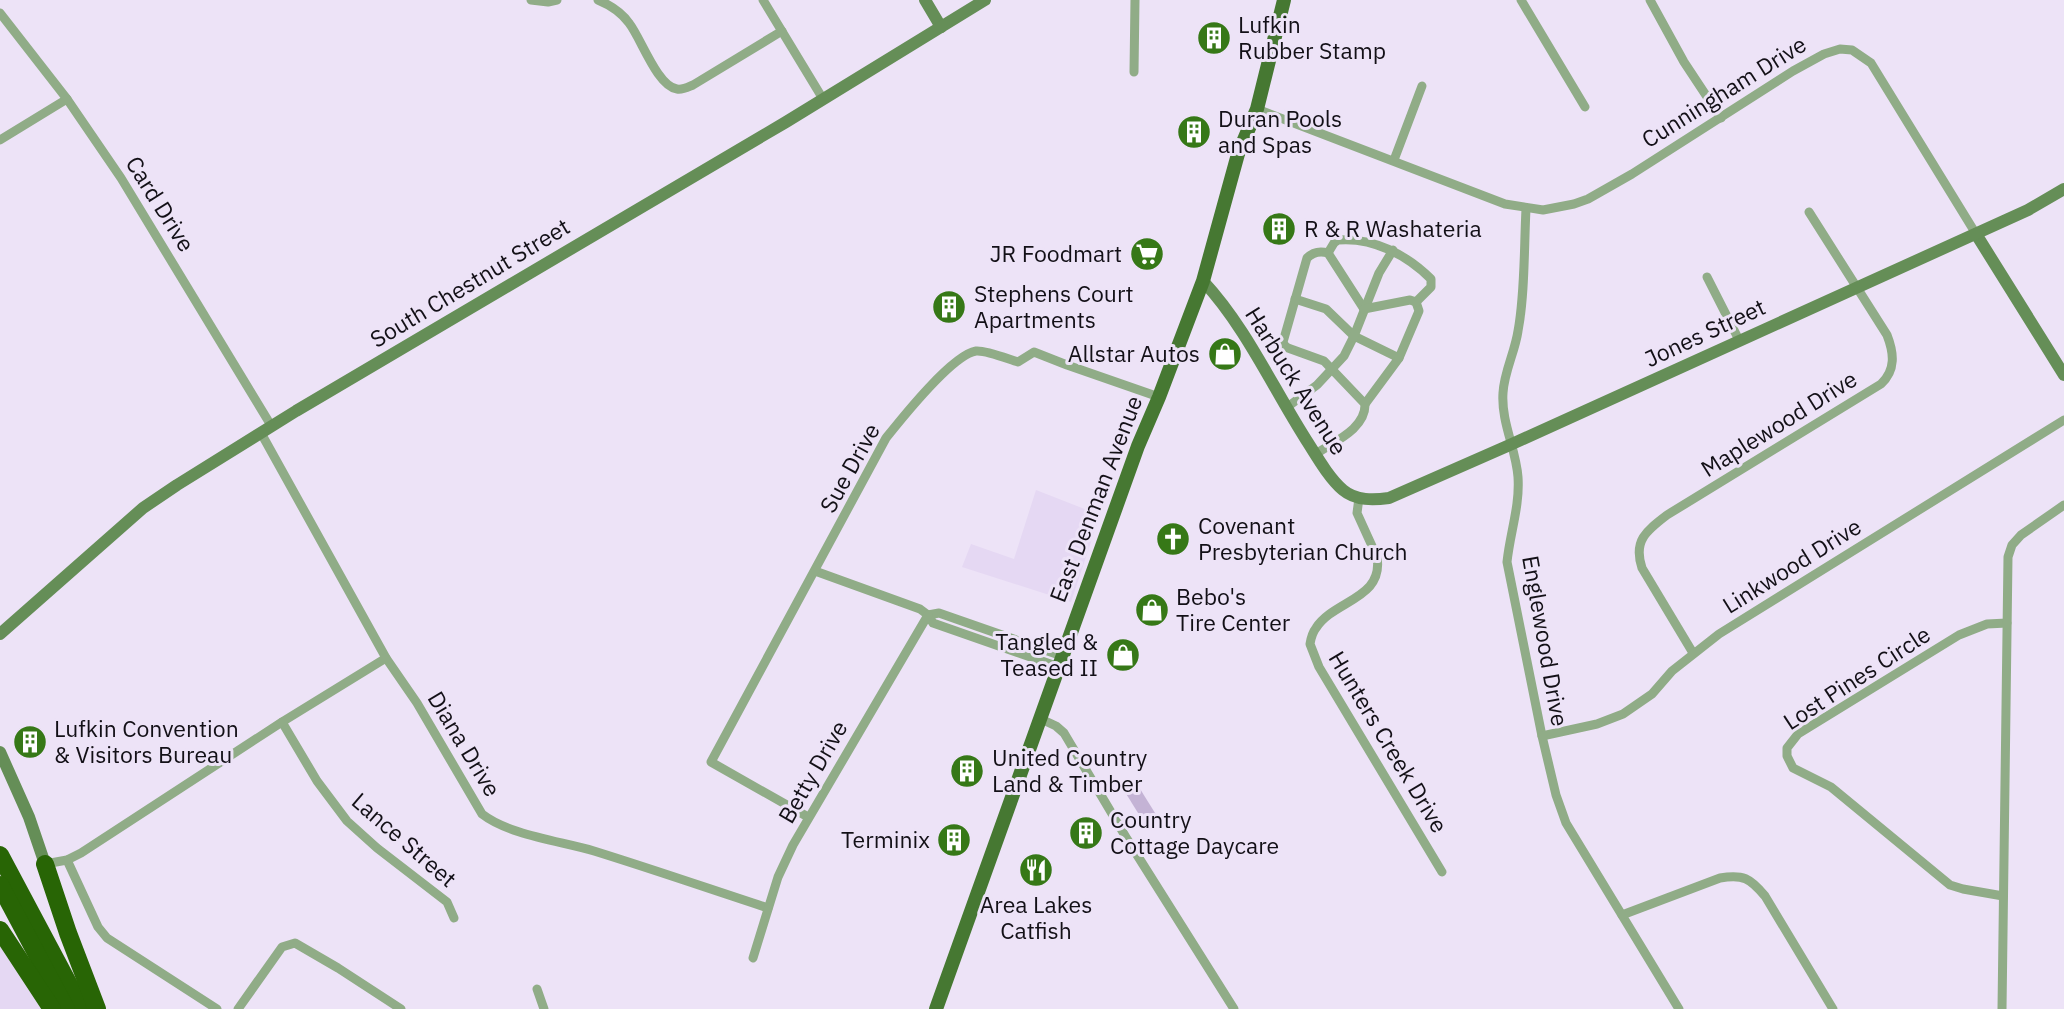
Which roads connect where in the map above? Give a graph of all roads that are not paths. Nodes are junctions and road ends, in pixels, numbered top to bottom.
1 (531, 0) edge
2 (557, 0) edge
3 (598, 0) edge
4 (763, 0) edge
5 (925, 0) edge
6 (985, 0) edge
7 (1135, 0) edge
8 (1283, 0) edge
9 (1521, 0) edge
10 (1650, 0) edge
11 (0, 13) edge
12 (941, 27) junction
13 (782, 31) junction
14 (1134, 72) dead end
15 (1422, 86) dead end
16 (67, 99) junction
17 (823, 99) junction
18 (1585, 107) dead end
19 (1257, 109) junction
20 (1721, 118) junction
21 (0, 140) edge
22 (1394, 160) junction
23 (2064, 189) edge
24 (1525, 209) junction
25 (1809, 212) dead end
26 (1976, 234) junction
27 (1392, 250) junction
28 (1328, 253) junction
29 (1707, 277) dead end
30 (1203, 281) junction
31 (1857, 288) junction
32 (1295, 299) junction
33 (1416, 302) junction
34 (1364, 309) junction
35 (1354, 336) junction
36 (1739, 340) junction
37 (1399, 358) junction
38 (1333, 370) junction
39 (2064, 375) edge
40 (1159, 397) junction
41 (1365, 404) junction
42 (1286, 408) junction
43 (2064, 420) edge
44 (266, 430) junction
45 (1512, 444) junction
46 (1316, 454) junction
47 (1359, 498) junction
48 (2064, 505) edge
49 (815, 572) junction
50 (929, 615) junction
51 (2007, 622) junction
52 (0, 634) edge
53 (1693, 653) junction
54 (386, 658) junction
55 (1060, 662) junction
56 (1041, 719) junction
57 (282, 722) junction
58 (1542, 736) junction
59 (0, 752) edge
60 (808, 817) junction
61 (0, 855) edge
62 (66, 860) junction
63 (45, 864) junction
64 (1442, 872) dead end
65 (0, 885) edge
66 (2003, 896) junction
67 (768, 908) junction
68 (1622, 915) junction
69 (454, 918) dead end
70 (0, 930) edge
71 (753, 958) dead end
72 (537, 989) dead end
73 (52, 1009) edge
74 (66, 1009) edge
75 (82, 1009) edge
76 (97, 1009) edge
77 (217, 1009) edge
78 (238, 1009) edge
79 (401, 1009) edge
80 (544, 1009) edge
81 (936, 1009) edge
82 (1234, 1009) edge
83 (1679, 1009) edge
84 (1833, 1009) edge
85 (2002, 1009) edge

1 - 2 street
3 - 13 street
4 - 13 street
5 - 12 main road
6 - 12 main road, South Chestnut Street
7 - 14 street
8 - 19 main road, East Denman Avenue
9 - 18 street
10 - 20 street
11 - 16 street, Card Drive
12 - 17 main road, South Chestnut Street
13 - 17 street
15 - 22 street
16 - 21 street
16 - 44 street, Card Drive
17 - 44 main road, South Chestnut Street
19 - 22 street, Cunningham Drive
19 - 30 main road, East Denman Avenue
20 - 24 street, Cunningham Drive
20 - 26 street, Cunningham Drive
22 - 24 street, Cunningham Drive
23 - 26 main road, Jones Street
24 - 45 street, Englewood Drive
25 - 31 street, Maplewood Drive
26 - 31 main road, Jones Street
26 - 39 main road, Cunningham Drive
27 - 28 street
27 - 33 street
27 - 34 street
28 - 32 street
28 - 34 street
29 - 36 street
30 - 40 main road, East Denman Avenue
30 - 42 main road, Harbuck Avenue
31 - 36 main road, Jones Street
31 - 53 street, Maplewood Drive
32 - 35 street
32 - 38 street
33 - 34 street
33 - 37 street
34 - 35 street
35 - 37 street
35 - 38 street
36 - 45 main road, Jones Street
37 - 41 street
38 - 41 street
38 - 42 street
40 - 49 street, Sue Drive
40 - 55 main road, East Denman Avenue
41 - 46 street
42 - 46 main road, Harbuck Avenue
43 - 53 street, Linkwood Drive
44 - 52 main road, South Chestnut Street
44 - 54 street, Diana Drive
45 - 47 main road, Jones Street
45 - 58 street, Englewood Drive
46 - 47 main road, Harbuck Avenue
47 - 64 street, Hunters Creek Drive
48 - 51 street
49 - 50 street
49 - 60 street, Sue Drive
50 - 55 street
50 - 60 street, Betty Drive
51 - 66 street
51 - 66 street, Lost Pines Circle
53 - 58 street, Linkwood Drive
54 - 57 street
54 - 67 street, Diana Drive
55 - 56 main road, East Denman Avenue
56 - 81 main road, East Denman Avenue
56 - 82 street
57 - 62 street
57 - 69 street, Lance Street
58 - 68 street, Englewood Drive
59 - 63 main road
60 - 67 street, Betty Drive
61 - 75 highway
62 - 63 street
62 - 77 street
63 - 76 highway
65 - 74 highway
66 - 85 street
67 - 71 street, Betty Drive
68 - 83 street, Englewood Drive
68 - 84 street
70 - 73 highway
72 - 80 street
78 - 79 street

